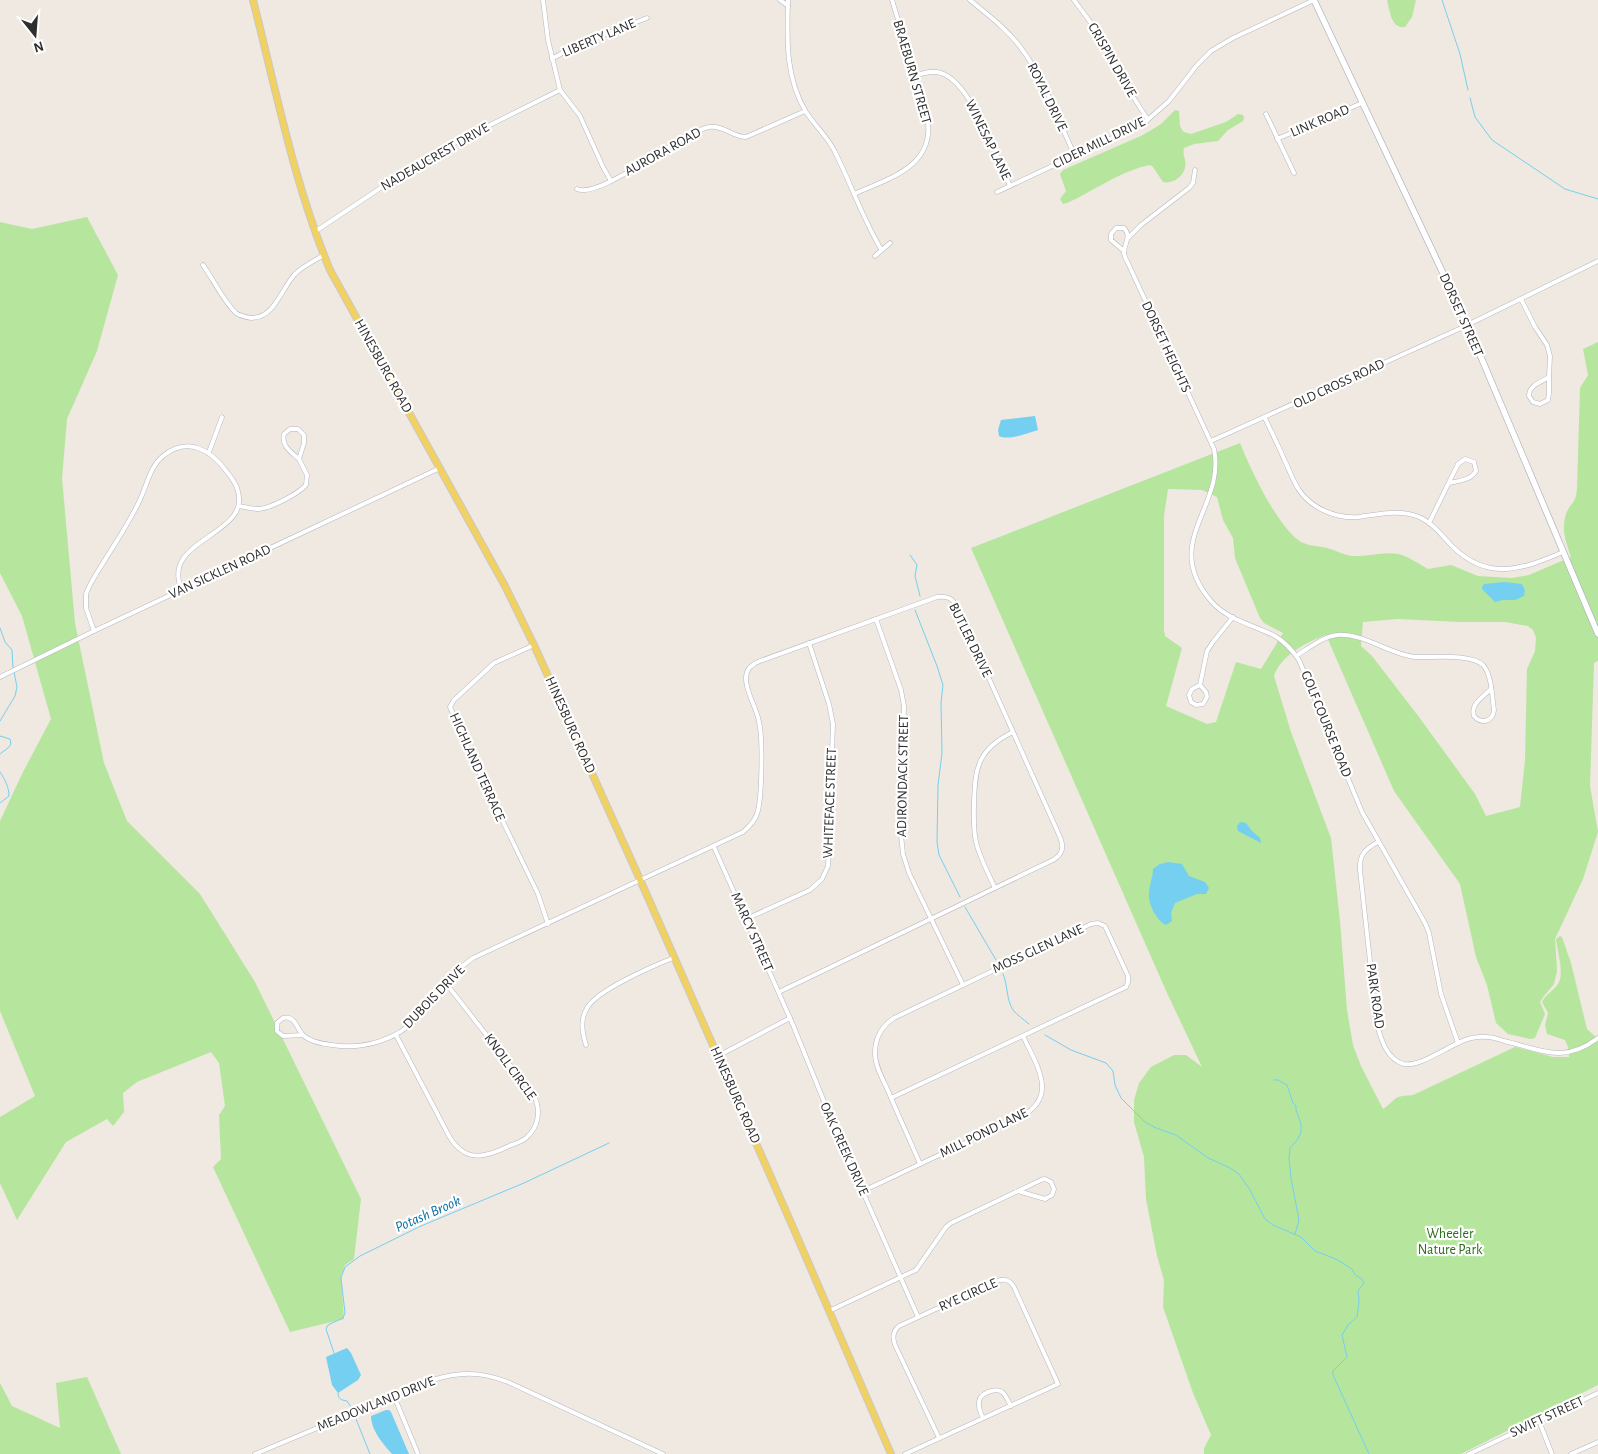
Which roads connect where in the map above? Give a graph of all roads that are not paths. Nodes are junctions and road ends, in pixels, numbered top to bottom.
1 (253, 0) edge
2 (543, 0) edge
3 (780, 0) edge
4 (788, 0) edge
5 (892, 0) edge
6 (970, 0) edge
7 (1074, 0) edge
8 (1314, 0) edge
9 (788, 6) junction
10 (647, 18) dead end
11 (552, 59) junction
12 (915, 76) junction
13 (560, 90) junction
14 (1362, 103) junction
15 (805, 111) junction
16 (1266, 114) dead end
17 (1148, 120) junction
18 (1277, 139) junction
19 (1075, 156) junction
20 (1195, 170) dead end
21 (1294, 173) dead end
22 (610, 181) junction
23 (1010, 186) junction
24 (577, 189) dead end
25 (997, 192) dead end
26 (854, 194) junction
27 (315, 231) junction
28 (1128, 238) junction
29 (890, 243) dead end
30 (881, 250) junction
31 (1124, 251) junction
32 (324, 256) junction
33 (875, 256) dead end
34 (1598, 261) edge
35 (203, 265) dead end
36 (1521, 298) junction
37 (1467, 324) junction
38 (1550, 377) junction
39 (222, 417) dead end
40 (1265, 418) junction
41 (1211, 441) junction
42 (208, 452) junction
43 (299, 459) junction
44 (440, 468) junction
45 (1449, 483) junction
46 (239, 506) junction
47 (1429, 523) junction
48 (1563, 552) junction
49 (182, 590) junction
50 (1233, 617) junction
51 (876, 619) junction
52 (94, 631) junction
53 (1598, 634) edge
54 (809, 644) junction
55 (534, 645) junction
56 (1296, 656) junction
57 (0, 677) edge
58 (1200, 685) junction
59 (1490, 689) junction
60 (1013, 732) junction
61 (1378, 842) junction
62 (714, 846) junction
63 (640, 880) junction
64 (995, 888) junction
65 (746, 919) junction
66 (931, 919) junction
67 (548, 924) junction
68 (674, 958) junction
69 (445, 982) junction
70 (963, 985) junction
71 (778, 992) junction
72 (790, 1018) junction
73 (396, 1035) junction
74 (303, 1036) junction
75 (1023, 1036) junction
76 (1598, 1038) edge
77 (1458, 1043) junction
78 (586, 1045) dead end
79 (718, 1056) junction
80 (891, 1098) junction
81 (920, 1164) junction
82 (862, 1191) junction
83 (1018, 1191) junction
84 (901, 1278) junction
85 (830, 1311) junction
86 (918, 1317) junction
87 (1598, 1394) edge
88 (394, 1396) junction
89 (1011, 1406) junction
90 (983, 1418) junction
91 (1539, 1421) junction
92 (940, 1438) junction
93 (1598, 1442) edge
94 (255, 1454) edge
95 (418, 1454) edge
96 (663, 1454) edge
97 (892, 1454) edge
98 (905, 1454) edge
99 (1469, 1454) edge
100 (1552, 1454) edge
101 (1571, 1454) edge

1 - 27 main road, HINESBURG ROAD
2 - 11 street
3 - 9 street
4 - 9 street
5 - 12 street, BRAEBURN STREET
6 - 19 street, ROYAL DRIVE
7 - 17 street, CRISPIN DRIVE
8 - 14 street, DORSET STREET
8 - 17 street, CIDER MILL DRIVE
9 - 15 street
10 - 11 street, LIBERTY LANE
11 - 13 street
12 - 23 street, WINESAP LANE
12 - 26 street, BRAEBURN STREET
13 - 22 street
13 - 27 street, NADEAUCREST DRIVE
14 - 18 street, LINK ROAD
14 - 37 street, DORSET STREET
15 - 22 street, AURORA ROAD
15 - 26 street
16 - 18 street
17 - 19 street, CIDER MILL DRIVE
18 - 21 street
19 - 23 street, CIDER MILL DRIVE
20 - 28 street
22 - 24 street, AURORA ROAD
23 - 25 street, CIDER MILL DRIVE
26 - 30 street
27 - 32 main road, HINESBURG ROAD
28 - 31 street
28 - 31 street, DORSET HEIGHTS
29 - 30 street
30 - 33 street
31 - 41 street, DORSET HEIGHTS
32 - 35 street
32 - 44 main road, HINESBURG ROAD
34 - 36 street, OLD CROSS ROAD
36 - 37 street, OLD CROSS ROAD
36 - 38 street
37 - 40 street, OLD CROSS ROAD
37 - 48 street, DORSET STREET
38 - 38 street
39 - 42 street
40 - 41 street, OLD CROSS ROAD
40 - 47 street
41 - 50 street, GOLF COURSE ROAD
42 - 46 street
42 - 52 street
43 - 43 street
43 - 46 street
44 - 49 street, VAN SICKLEN ROAD
44 - 55 main road, HINESBURG ROAD
45 - 45 street
45 - 47 street
46 - 49 street
47 - 48 street
48 - 53 street, DORSET STREET
49 - 52 street, VAN SICKLEN ROAD
50 - 56 street, GOLF COURSE ROAD
50 - 58 street
51 - 54 street, BUTLER DRIVE
51 - 60 street, BUTLER DRIVE
51 - 66 street, ADIRONDACK STREET
52 - 57 street, VAN SICKLEN ROAD
54 - 62 street, BUTLER DRIVE
54 - 65 street, WHITEFACE STREET
55 - 63 main road, HINESBURG ROAD
55 - 67 street, HIGHLAND TERRACE
56 - 59 street
56 - 61 street, GOLF COURSE ROAD
58 - 58 street
59 - 59 street
60 - 64 street
60 - 64 street, BUTLER DRIVE
61 - 77 street, GOLF COURSE ROAD
61 - 77 street, PARK ROAD
62 - 63 street, BUTLER DRIVE
62 - 65 street, MARCY STREET
63 - 67 street, DUBOIS DRIVE
63 - 68 main road, HINESBURG ROAD
64 - 66 street, BUTLER DRIVE
65 - 71 street, MARCY STREET
66 - 70 street, ADIRONDACK STREET
66 - 71 street, BUTLER DRIVE
67 - 69 street, DUBOIS DRIVE
68 - 78 street
68 - 79 main road, HINESBURG ROAD
69 - 73 street, DUBOIS DRIVE
69 - 73 street, KNOLL CIRCLE
70 - 75 street, MOSS GLEN LANE
70 - 80 street, MOSS GLEN LANE
71 - 72 street, MARCY STREET
72 - 79 street
72 - 82 street, OAK CREEK DRIVE
73 - 74 street, DUBOIS DRIVE
74 - 74 street, DUBOIS DRIVE
75 - 80 street, MOSS GLEN LANE
75 - 81 street, MILL POND LANE
76 - 77 street, PARK ROAD
79 - 85 main road, HINESBURG ROAD
80 - 81 street, MOSS GLEN LANE
81 - 82 street, MILL POND LANE
82 - 84 street, OAK CREEK DRIVE
83 - 83 street
83 - 84 street
84 - 85 street
84 - 86 street, OAK CREEK DRIVE
85 - 97 main road, HINESBURG ROAD
86 - 89 street, RYE CIRCLE
86 - 92 street, RYE CIRCLE
87 - 91 street, SWIFT STREET
88 - 94 street, MEADOWLAND DRIVE
88 - 95 street
88 - 96 street, MEADOWLAND DRIVE
89 - 90 street, RYE CIRCLE
89 - 90 street
90 - 92 street, RYE CIRCLE
91 - 99 street, SWIFT STREET
91 - 100 street
92 - 98 street, RYE CIRCLE
93 - 101 street

